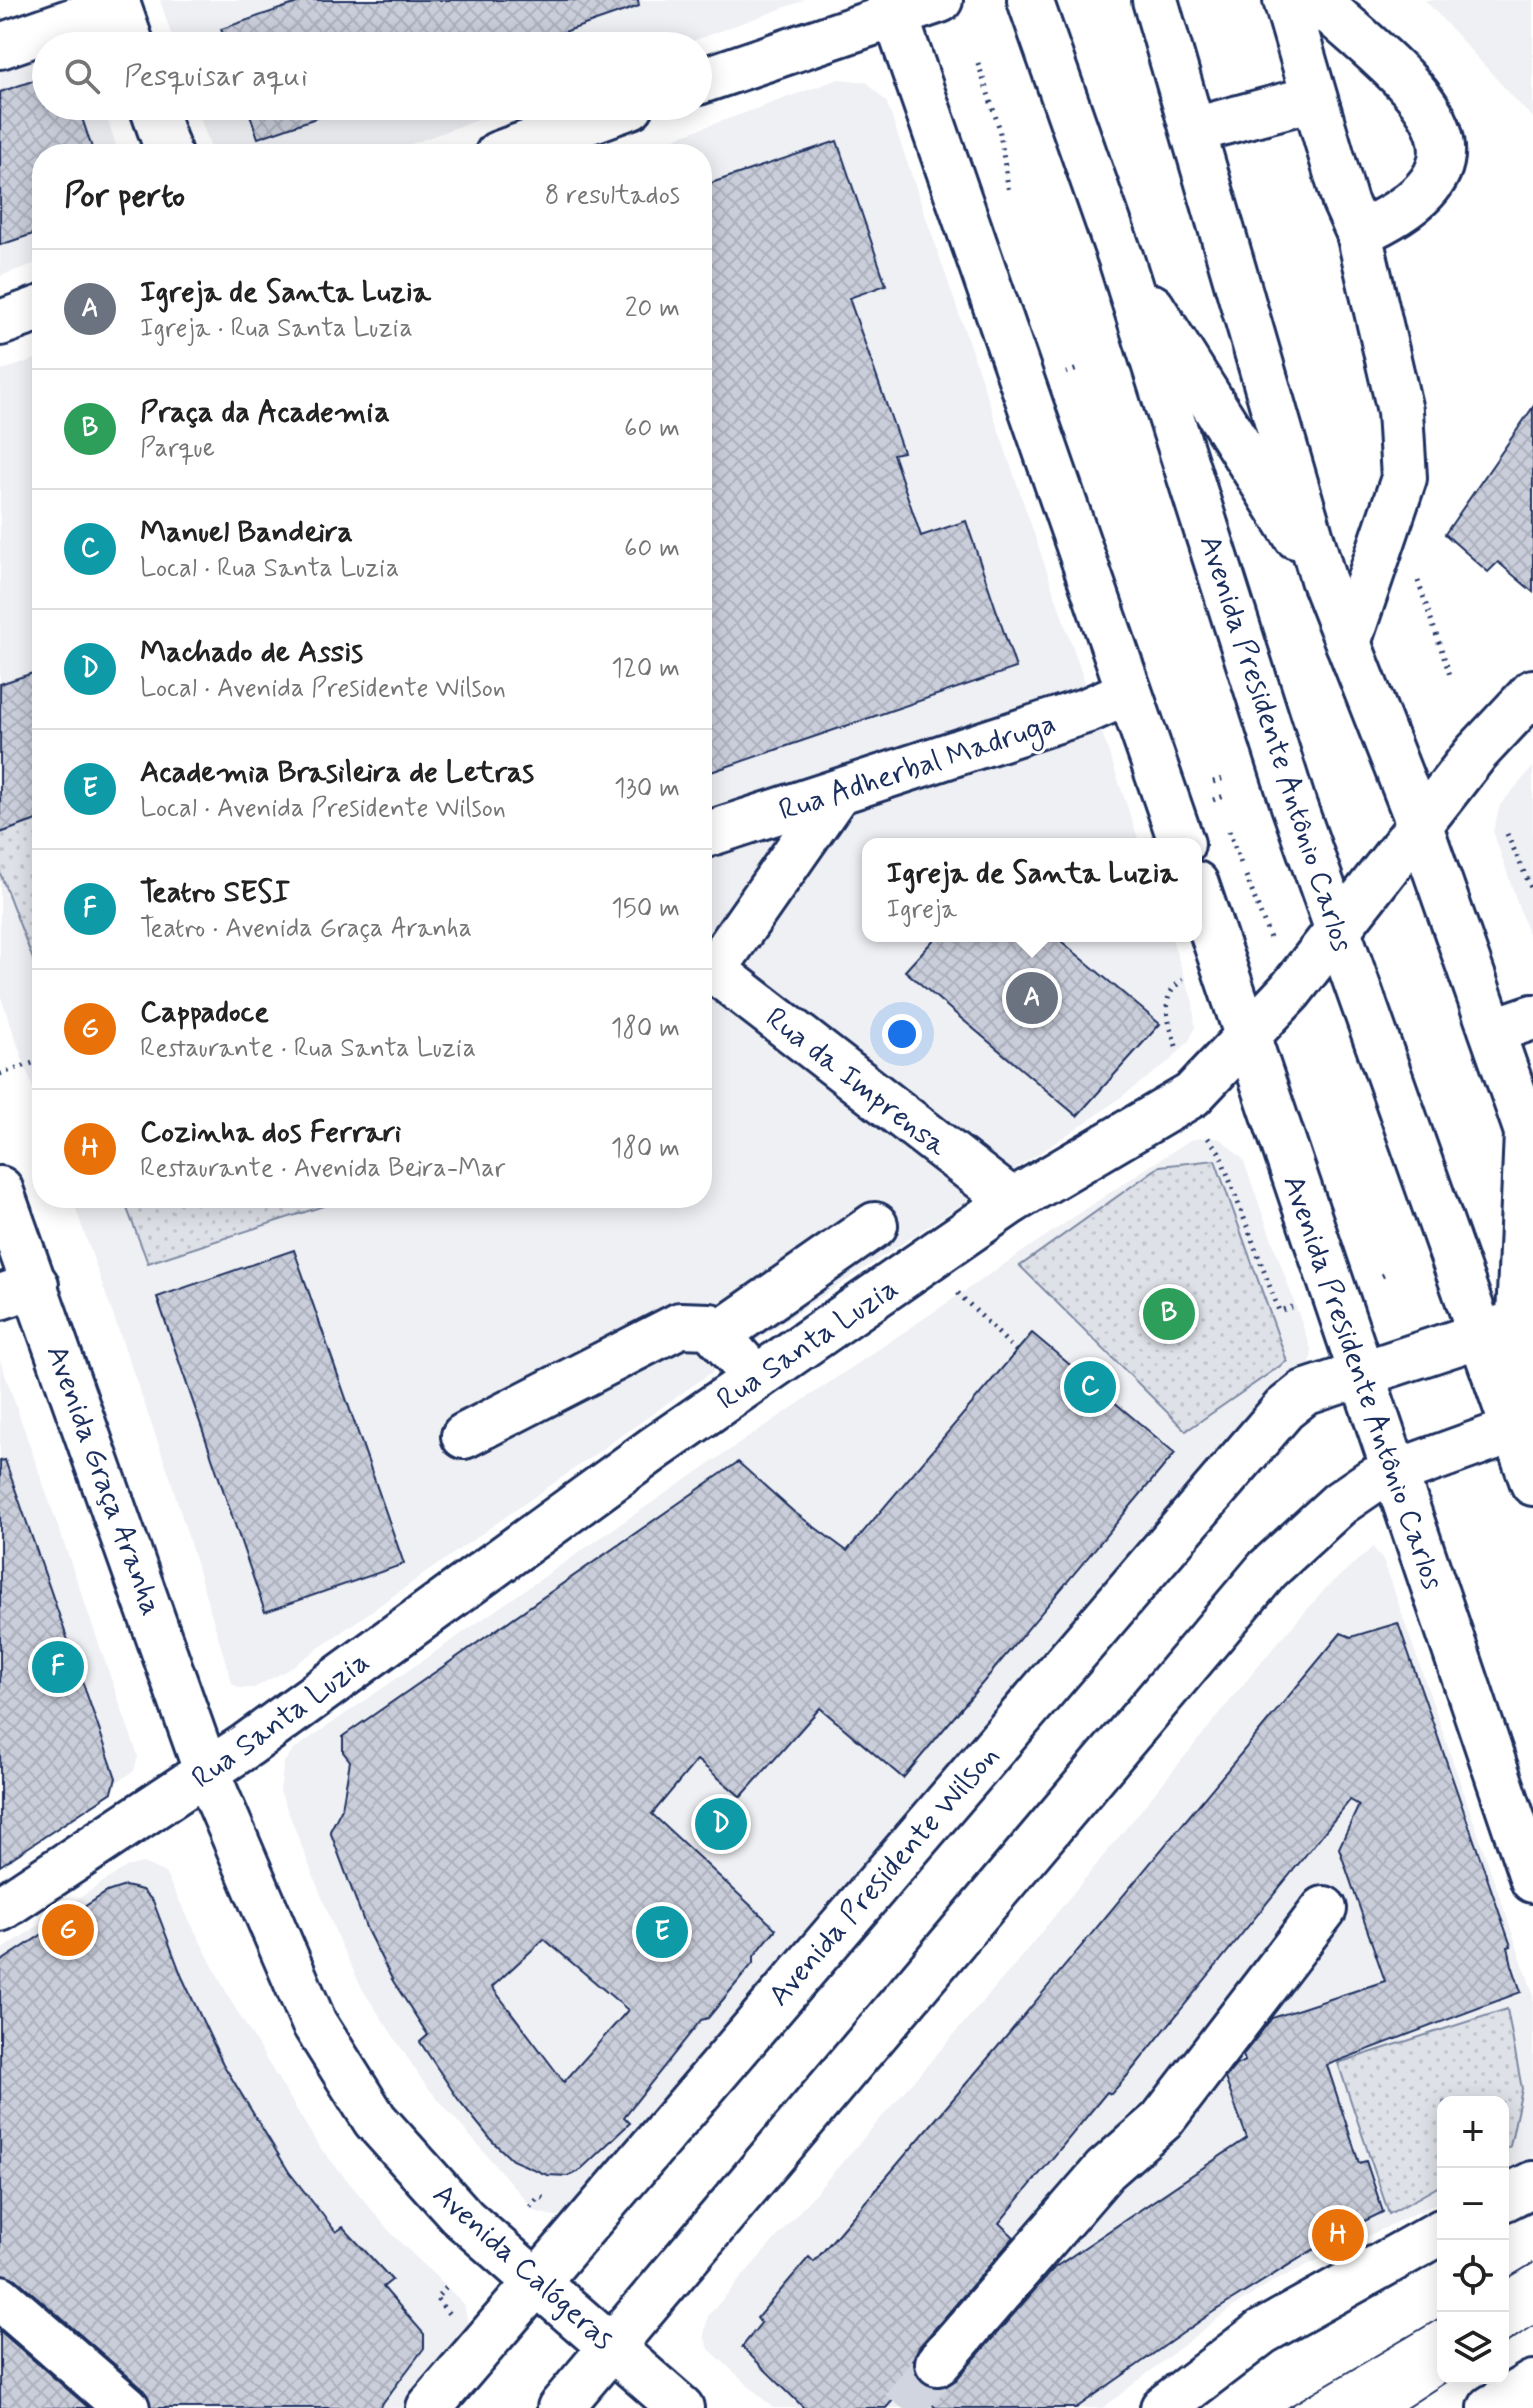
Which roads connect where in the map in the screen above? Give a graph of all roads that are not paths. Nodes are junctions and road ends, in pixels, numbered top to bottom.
1 (940, 0) edge
2 (1030, 0) edge
3 (1155, 0) edge
4 (1286, 0) edge
5 (1317, 0) edge
6 (117, 2) edge
7 (892, 7) edge
8 (37, 32) edge
9 (127, 32) edge
10 (32, 34) edge
11 (0, 46) edge
12 (712, 77) edge
13 (1314, 98) junction
14 (157, 120) edge
15 (592, 120) edge
16 (1194, 130) junction
17 (165, 144) edge
18 (526, 144) edge
19 (1359, 233) junction
20 (1121, 259) junction
21 (32, 312) edge
22 (0, 323) edge
23 (1323, 579) junction
24 (1348, 643) junction
25 (1129, 692) junction
26 (1533, 692) edge
27 (837, 793) junction
28 (1420, 826) junction
29 (712, 833) edge
30 (1180, 838) edge
31 (1202, 902) edge
32 (1339, 932) junction
33 (712, 961) edge
34 (712, 969) edge
35 (1533, 1017) edge
36 (1492, 1031) junction
37 (1248, 1039) junction
38 (1530, 1141) edge
39 (0, 1189) edge
40 (1012, 1201) junction
41 (875, 1225) dead end
42 (18, 1291) edge
43 (1527, 1319) edge
44 (719, 1334) junction
45 (1480, 1335) junction
46 (1362, 1376) junction
47 (756, 1378) junction
48 (1523, 1426) edge
49 (464, 1436) dead end
50 (1394, 1471) junction
51 (1533, 1483) edge
52 (207, 1773) junction
53 (1533, 1880) edge
54 (0, 1909) edge
55 (1324, 1909) dead end
56 (1533, 2184) edge
57 (1509, 2196) edge
58 (1437, 2234) edge
59 (538, 2284) junction
60 (0, 2298) edge
61 (613, 2347) junction
62 (938, 2363) tunnel mouth
63 (1533, 2383) edge
64 (127, 2408) edge
65 (429, 2408) edge
66 (560, 2408) edge
67 (681, 2408) edge
68 (1163, 2408) edge
69 (1491, 2408) edge

1 - 7 main road
2 - 20 main road, Avenida Presidente Antônio Carlos
3 - 16 main road
4 - 13 main road
5 - 19 main road
6 - 8 main road
6 - 9 main road
7 - 12 main road
7 - 25 main road
10 - 11 main road
13 - 16 main road
13 - 19 main road
14 - 17 main road
15 - 18 main road
16 - 23 main road
19 - 24 main road
20 - 23 main road
20 - 32 main road, Avenida Presidente Antônio Carlos
21 - 22 main road
23 - 24 main road
24 - 28 main road
25 - 27 main road, Rua Adherbal Madruga
25 - 30 main road
26 - 28 main road, Rua Santa Luzia
27 - 29 main road, Rua Adherbal Madruga
27 - 33 main road
28 - 32 main road, Rua Santa Luzia
28 - 36 main road
31 - 37 main road, Avenida Presidente Antônio Carlos
32 - 37 main road, Rua Santa Luzia
32 - 45 main road, Avenida Presidente Antônio Carlos
34 - 40 main road, Rua da Imprensa
35 - 36 main road
36 - 38 main road
37 - 40 main road, Rua Santa Luzia
37 - 46 main road, Avenida Presidente Antônio Carlos
38 - 43 main road
39 - 42 main road, Avenida Graça Aranha
40 - 47 main road, Rua Santa Luzia
41 - 44 main road
42 - 52 main road, Avenida Graça Aranha
43 - 45 main road, Avenida Presidente Wilson
43 - 48 main road
44 - 47 main road
44 - 49 main road
45 - 46 main road, Avenida Presidente Wilson
45 - 48 main road, Avenida Presidente Antônio Carlos
46 - 50 main road, Avenida Presidente Antônio Carlos
46 - 59 main road, Avenida Presidente Wilson
47 - 52 main road, Rua Santa Luzia
48 - 50 main road
48 - 51 main road, Avenida Presidente Antônio Carlos
50 - 53 main road, Avenida Presidente Antônio Carlos
50 - 61 main road
52 - 54 main road, Rua Santa Luzia
52 - 59 main road, Avenida Calógeras
55 - 62 main road
56 - 57 main road
58 - 68 main road
59 - 61 main road, Avenida Calógeras
59 - 65 main road, Avenida Presidente Wilson
60 - 64 main road
61 - 66 main road
61 - 67 main road, Avenida Calógeras
63 - 69 main road

